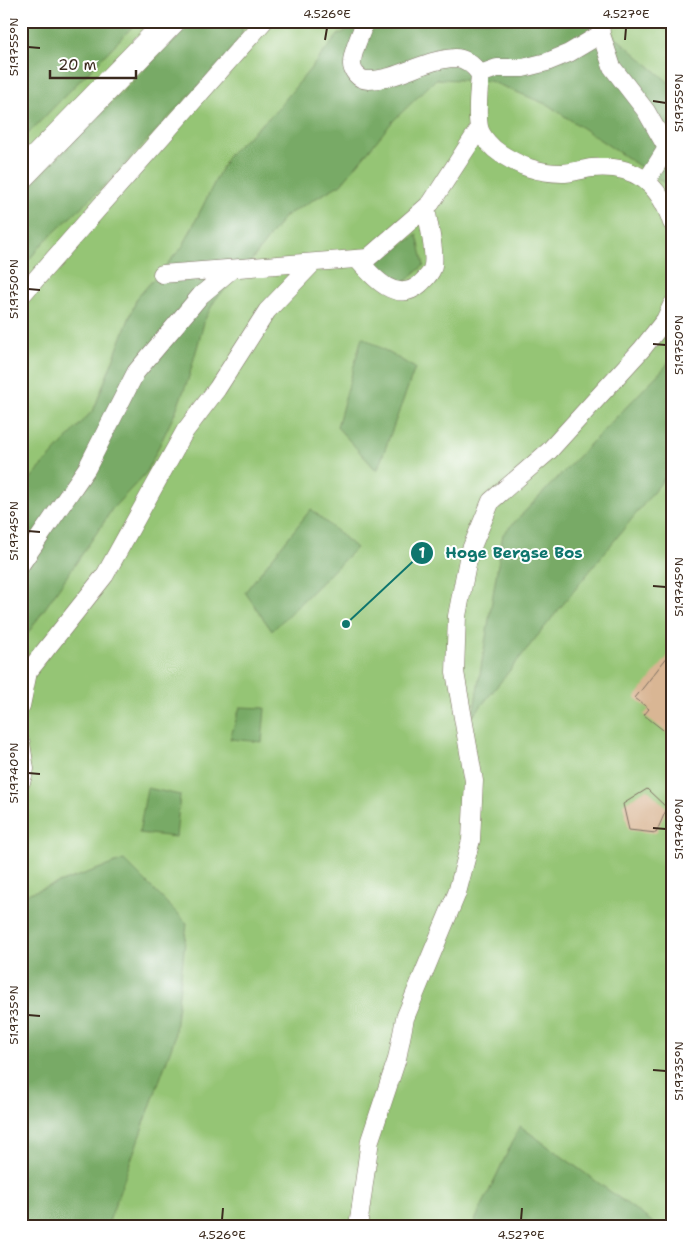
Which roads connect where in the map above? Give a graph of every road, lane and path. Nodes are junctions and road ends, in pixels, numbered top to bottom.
1 (171, 21) edge
2 (264, 21) edge
3 (365, 21) edge
4 (600, 28) edge
5 (480, 74) junction
6 (480, 129) junction
7 (669, 147) edge
8 (21, 175) edge
9 (647, 180) junction
10 (426, 208) junction
11 (672, 223) edge
12 (356, 259) junction
13 (313, 263) junction
14 (231, 270) junction
15 (162, 274) dead end
16 (21, 296) edge
17 (672, 305) edge
18 (21, 564) edge
19 (21, 706) edge
20 (21, 743) edge
21 (21, 782) edge
22 (358, 1227) edge

1 - 8 street
2 - 16 lane
3 - 5 lane
4 - 5 lane
4 - 7 lane
5 - 6 lane
6 - 9 lane
6 - 10 lane
7 - 9 lane
9 - 11 lane
10 - 12 lane
10 - 12 lane
12 - 13 lane
13 - 14 lane
13 - 19 lane
14 - 15 lane
14 - 18 lane
17 - 22 lane
20 - 21 lane

